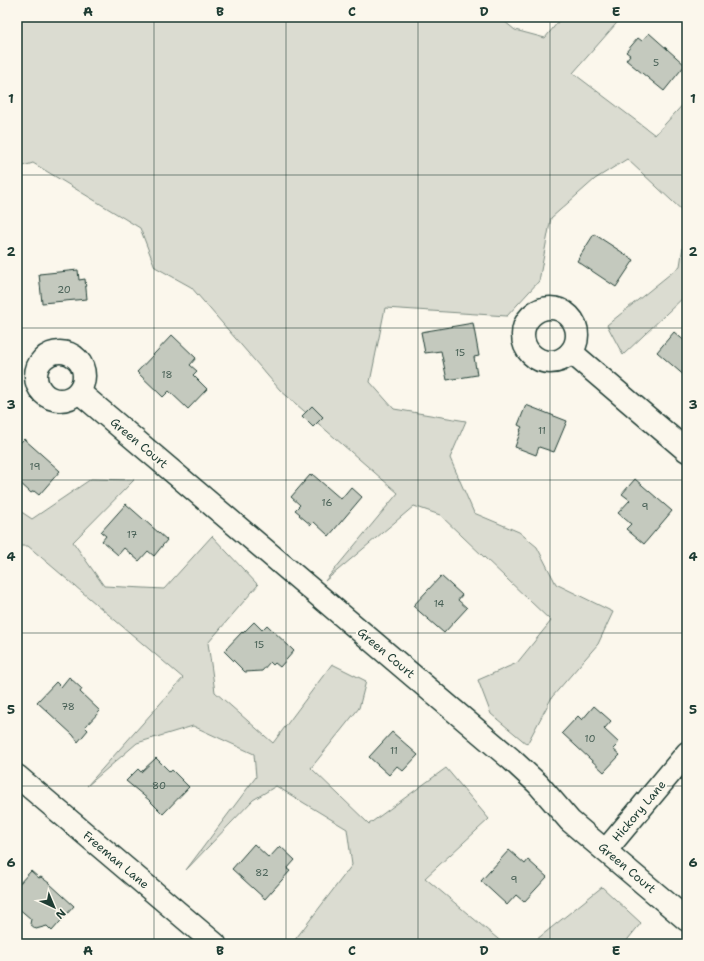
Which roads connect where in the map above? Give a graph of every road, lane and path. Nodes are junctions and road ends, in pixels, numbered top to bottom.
1 (571, 352) dead end
2 (79, 392) dead end
3 (687, 451) edge
4 (687, 754) edge
5 (17, 776) edge
6 (606, 850) junction
7 (687, 920) edge
8 (215, 944) edge

1 - 3 street
2 - 6 street, Green Court
4 - 6 street, Hickory Lane
5 - 8 street, Freeman Lane
6 - 7 street, Green Court

